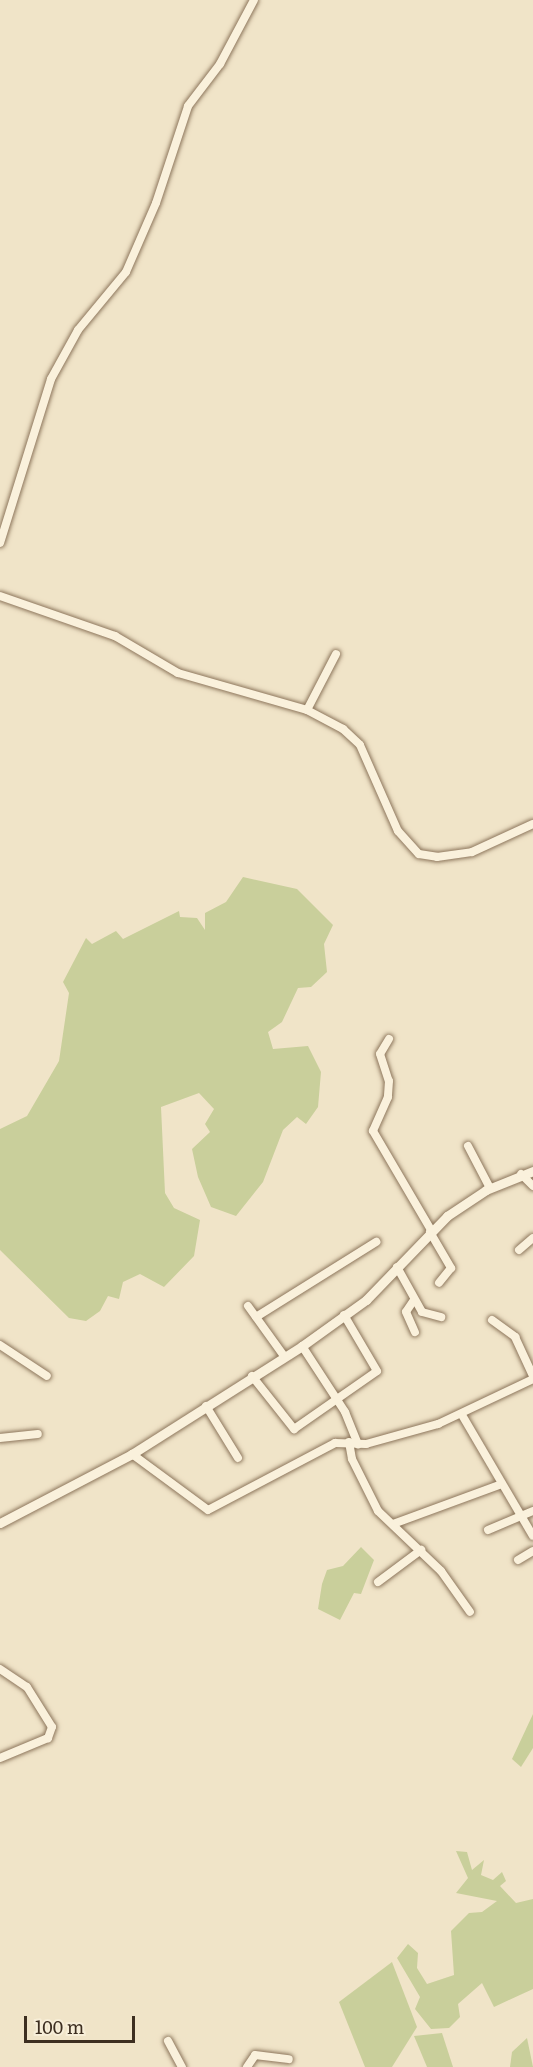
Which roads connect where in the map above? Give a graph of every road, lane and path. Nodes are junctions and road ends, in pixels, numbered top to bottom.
1 (255, 0) edge
2 (0, 543) edge
3 (0, 596) edge
4 (336, 654) dead end
5 (307, 710) junction
6 (533, 824) edge
7 (389, 1039) dead end
8 (468, 1146) dead end
9 (533, 1171) edge
10 (521, 1174) junction
11 (533, 1186) edge
12 (490, 1188) junction
13 (430, 1231) junction
14 (533, 1238) edge
15 (376, 1242) dead end
16 (519, 1250) dead end
17 (398, 1267) junction
18 (440, 1282) dead end
19 (414, 1300) junction
20 (248, 1306) dead end
21 (344, 1315) junction
22 (256, 1317) junction
23 (441, 1317) dead end
24 (492, 1320) dead end
25 (415, 1332) dead end
26 (0, 1345) edge
27 (302, 1346) junction
28 (284, 1356) junction
29 (47, 1376) dead end
30 (252, 1376) junction
31 (533, 1378) edge
32 (337, 1399) junction
33 (207, 1406) junction
34 (462, 1415) junction
35 (38, 1434) dead end
36 (0, 1438) edge
37 (349, 1442) junction
38 (358, 1444) junction
39 (132, 1454) junction
40 (238, 1458) dead end
41 (502, 1484) junction
42 (533, 1511) edge
43 (521, 1517) junction
44 (0, 1522) edge
45 (393, 1524) junction
46 (488, 1530) dead end
47 (533, 1536) edge
48 (421, 1550) junction
49 (533, 1551) edge
50 (518, 1560) dead end
51 (378, 1582) dead end
52 (470, 1612) dead end
53 (0, 1669) edge
54 (0, 1758) edge
55 (168, 2041) dead end
56 (288, 2059) dead end
57 (182, 2067) edge
58 (247, 2067) edge

1 - 2 street
3 - 5 street
4 - 5 street
5 - 6 street
7 - 13 street
8 - 12 street
9 - 10 street
10 - 11 street
10 - 12 street
12 - 13 street
13 - 17 street
13 - 18 street
14 - 16 street
15 - 22 street
17 - 19 street
17 - 21 street
19 - 23 street
19 - 25 street
20 - 22 street
21 - 27 street
21 - 32 street
22 - 28 street
24 - 31 street
26 - 29 street
27 - 28 street
27 - 32 street
28 - 30 street
30 - 32 street
30 - 33 street
31 - 34 street
32 - 38 street
33 - 39 street
33 - 40 street
34 - 38 street
34 - 41 street
35 - 36 street
37 - 38 street
37 - 39 street
37 - 45 street
39 - 44 street
41 - 43 street
41 - 45 street
42 - 43 street
43 - 46 street
43 - 47 street
45 - 48 street
48 - 51 street
48 - 52 street
49 - 50 street
53 - 54 street
55 - 57 street
56 - 58 street

